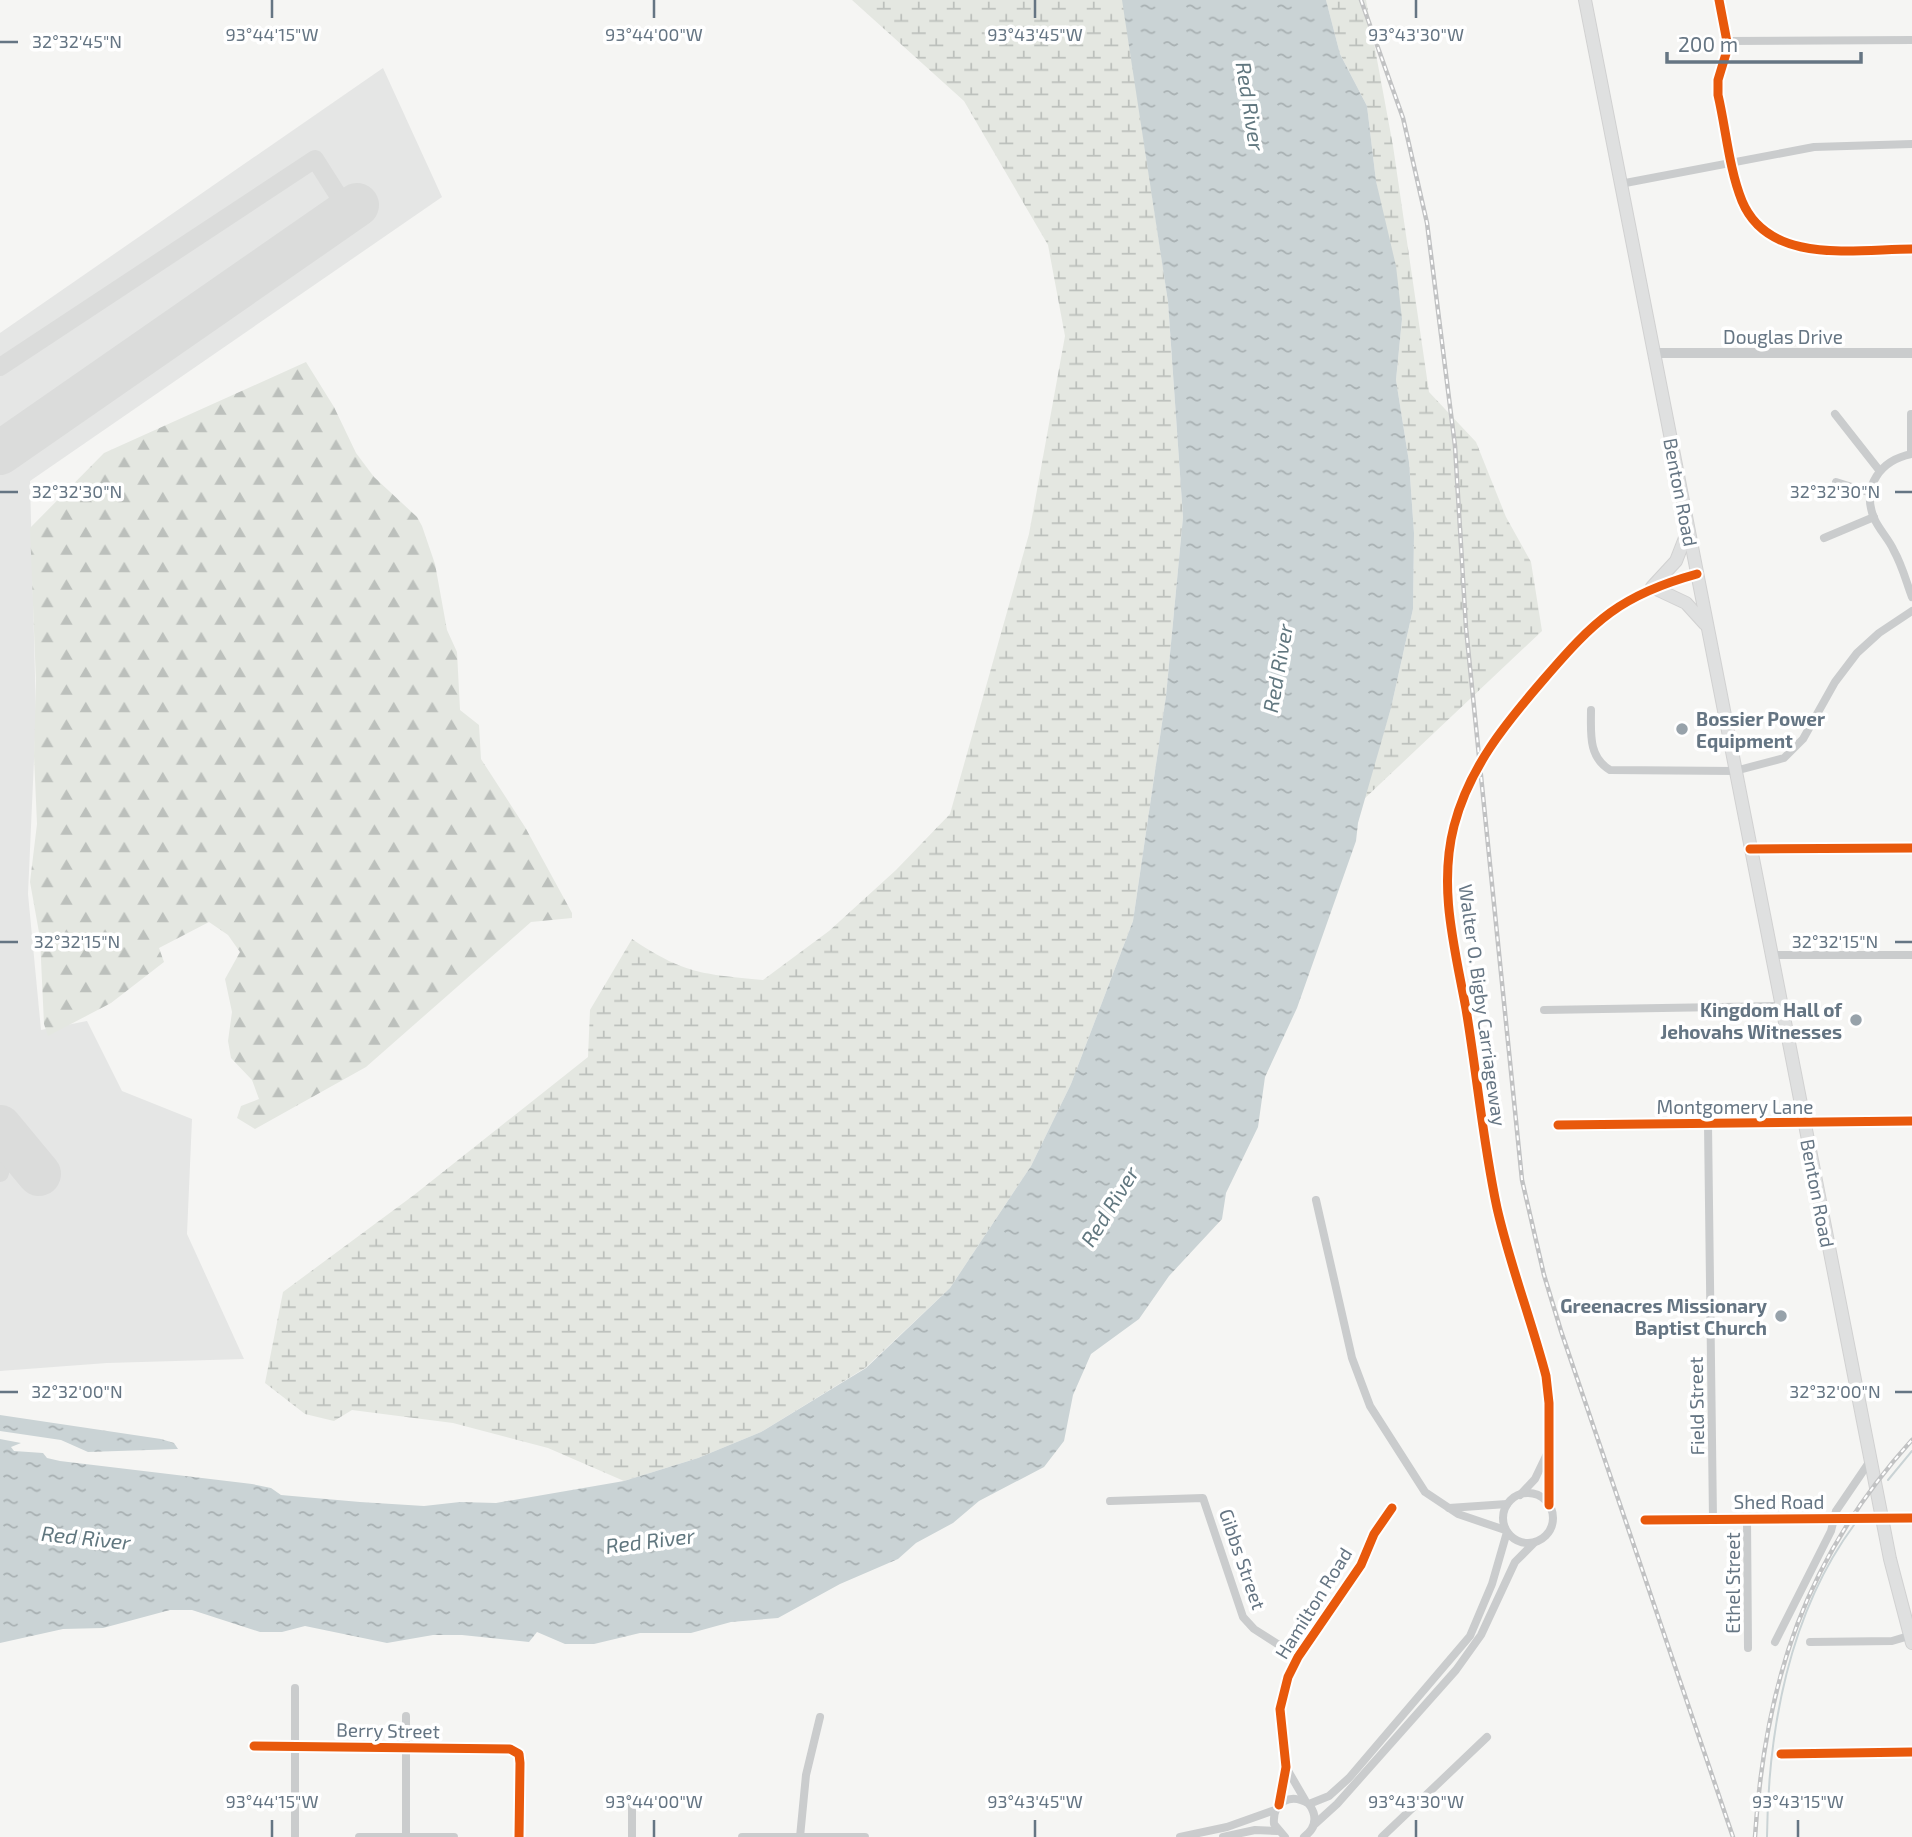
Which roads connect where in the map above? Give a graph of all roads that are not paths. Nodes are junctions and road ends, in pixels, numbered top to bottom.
1 (1585, 0) edge
2 (1719, 0) edge
3 (1912, 40) edge
4 (1728, 41) junction
5 (1912, 144) edge
6 (1733, 162) junction
7 (1620, 184) junction
8 (1912, 249) edge
9 (1653, 353) junction
10 (1912, 353) edge
11 (1835, 414) dead end
12 (1911, 414) edge
13 (1911, 454) edge
14 (1880, 470) junction
15 (1836, 482) dead end
16 (1871, 492) junction
17 (1874, 517) junction
18 (1688, 528) junction
19 (1825, 538) dead end
20 (1697, 573) junction
21 (1652, 587) junction
22 (1912, 597) edge
23 (1912, 611) edge
24 (1707, 628) junction
25 (1591, 710) dead end
26 (1735, 771) junction
27 (1912, 848) edge
28 (1750, 849) junction
29 (1772, 955) junction
30 (1912, 955) edge
31 (1781, 1006) junction
32 (1544, 1010) dead end
33 (1912, 1121) edge
34 (1708, 1124) junction
35 (1804, 1124) junction
36 (1558, 1125) dead end
37 (1316, 1199) dead end
38 (1548, 1451) junction
39 (1870, 1461) junction
40 (1520, 1495) junction
41 (1110, 1501) dead end
42 (1507, 1504) junction
43 (1549, 1505) junction
44 (1392, 1508) dead end
45 (1449, 1508) junction
46 (1833, 1518) junction
47 (1882, 1518) junction
48 (1912, 1518) edge
49 (1713, 1519) junction
50 (1747, 1519) junction
51 (1646, 1520) dead end
52 (1506, 1531) junction
53 (1534, 1542) junction
54 (1912, 1638) edge
55 (1775, 1642) dead end
56 (1810, 1642) dead end
57 (1748, 1648) dead end
58 (1298, 1657) junction
59 (295, 1688) dead end
60 (406, 1716) dead end
61 (820, 1717) dead end
62 (1487, 1737) dead end
63 (254, 1746) dead end
64 (294, 1746) junction
65 (406, 1748) junction
66 (1912, 1752) edge
67 (1781, 1754) dead end
68 (1286, 1767) junction
69 (632, 1798) dead end
70 (1308, 1803) junction
71 (1277, 1808) junction
72 (1309, 1832) edge
73 (1280, 1835) edge
74 (295, 1837) edge
75 (359, 1837) edge
76 (406, 1837) edge
77 (454, 1837) edge
78 (519, 1837) edge
79 (632, 1837) edge
80 (742, 1837) edge
81 (800, 1837) edge
82 (865, 1837) edge
83 (1180, 1837) edge
84 (1223, 1837) edge
85 (1382, 1837) edge

1 - 7 main road, Benton Road
2 - 4 street
3 - 4 street
4 - 6 street
5 - 6 street
6 - 7 street
6 - 8 street
7 - 9 main road, Benton Road
9 - 10 street, Douglas Drive
9 - 18 main road, Benton Road
11 - 14 street
12 - 13 street
13 - 14 street
14 - 16 street
15 - 16 street
16 - 17 street
17 - 19 street
17 - 22 street
18 - 20 main road, Benton Road
18 - 21 main road
20 - 21 street, Walter O. Bigby Carriageway
20 - 24 main road, Benton Road
21 - 24 main road
21 - 38 street, Walter O. Bigby Carriageway, bridge
23 - 26 street
24 - 26 main road, Benton Road
25 - 26 street
26 - 28 main road, Benton Road
27 - 28 street
28 - 29 main road, Benton Road
29 - 30 street
29 - 31 main road, Benton Road
31 - 32 street
31 - 35 main road, Benton Road
33 - 35 street, Montgomery Lane
34 - 35 street, Montgomery Lane
34 - 36 street, Montgomery Lane
34 - 49 street, Field Street
35 - 39 main road, Benton Road
37 - 45 street
38 - 40 street, Walter O. Bigby Carriageway
38 - 43 street, Walter O. Bigby Carriageway
39 - 46 street
39 - 47 main road, Benton Road
40 - 42 street
40 - 43 street
41 - 58 street, Gibbs Street
42 - 45 street
42 - 52 street
43 - 53 street
44 - 58 street, Hamilton Road
45 - 52 street
46 - 47 street, Shed Road
46 - 50 street, Shed Road
46 - 55 street
47 - 48 street, Shed Road
47 - 54 main road, Benton Road
49 - 50 street, Shed Road
49 - 51 street, Shed Road
50 - 57 street, Ethel Street
52 - 53 street
52 - 70 street
53 - 72 street
54 - 56 street
58 - 68 street, Hamilton Road
59 - 64 street
60 - 65 street
61 - 81 street
62 - 85 street
63 - 64 street, Berry Street
64 - 65 street, Berry Street
64 - 74 street
65 - 76 street
65 - 78 street, Berry Street
66 - 67 street
68 - 70 street, Hamilton Road
68 - 71 street, Hamilton Road
69 - 79 street
70 - 71 street
70 - 72 street, Hamilton Road
71 - 73 street, Hamilton Road
71 - 83 street
73 - 84 street
75 - 76 street
76 - 77 street
80 - 81 street
81 - 82 street

